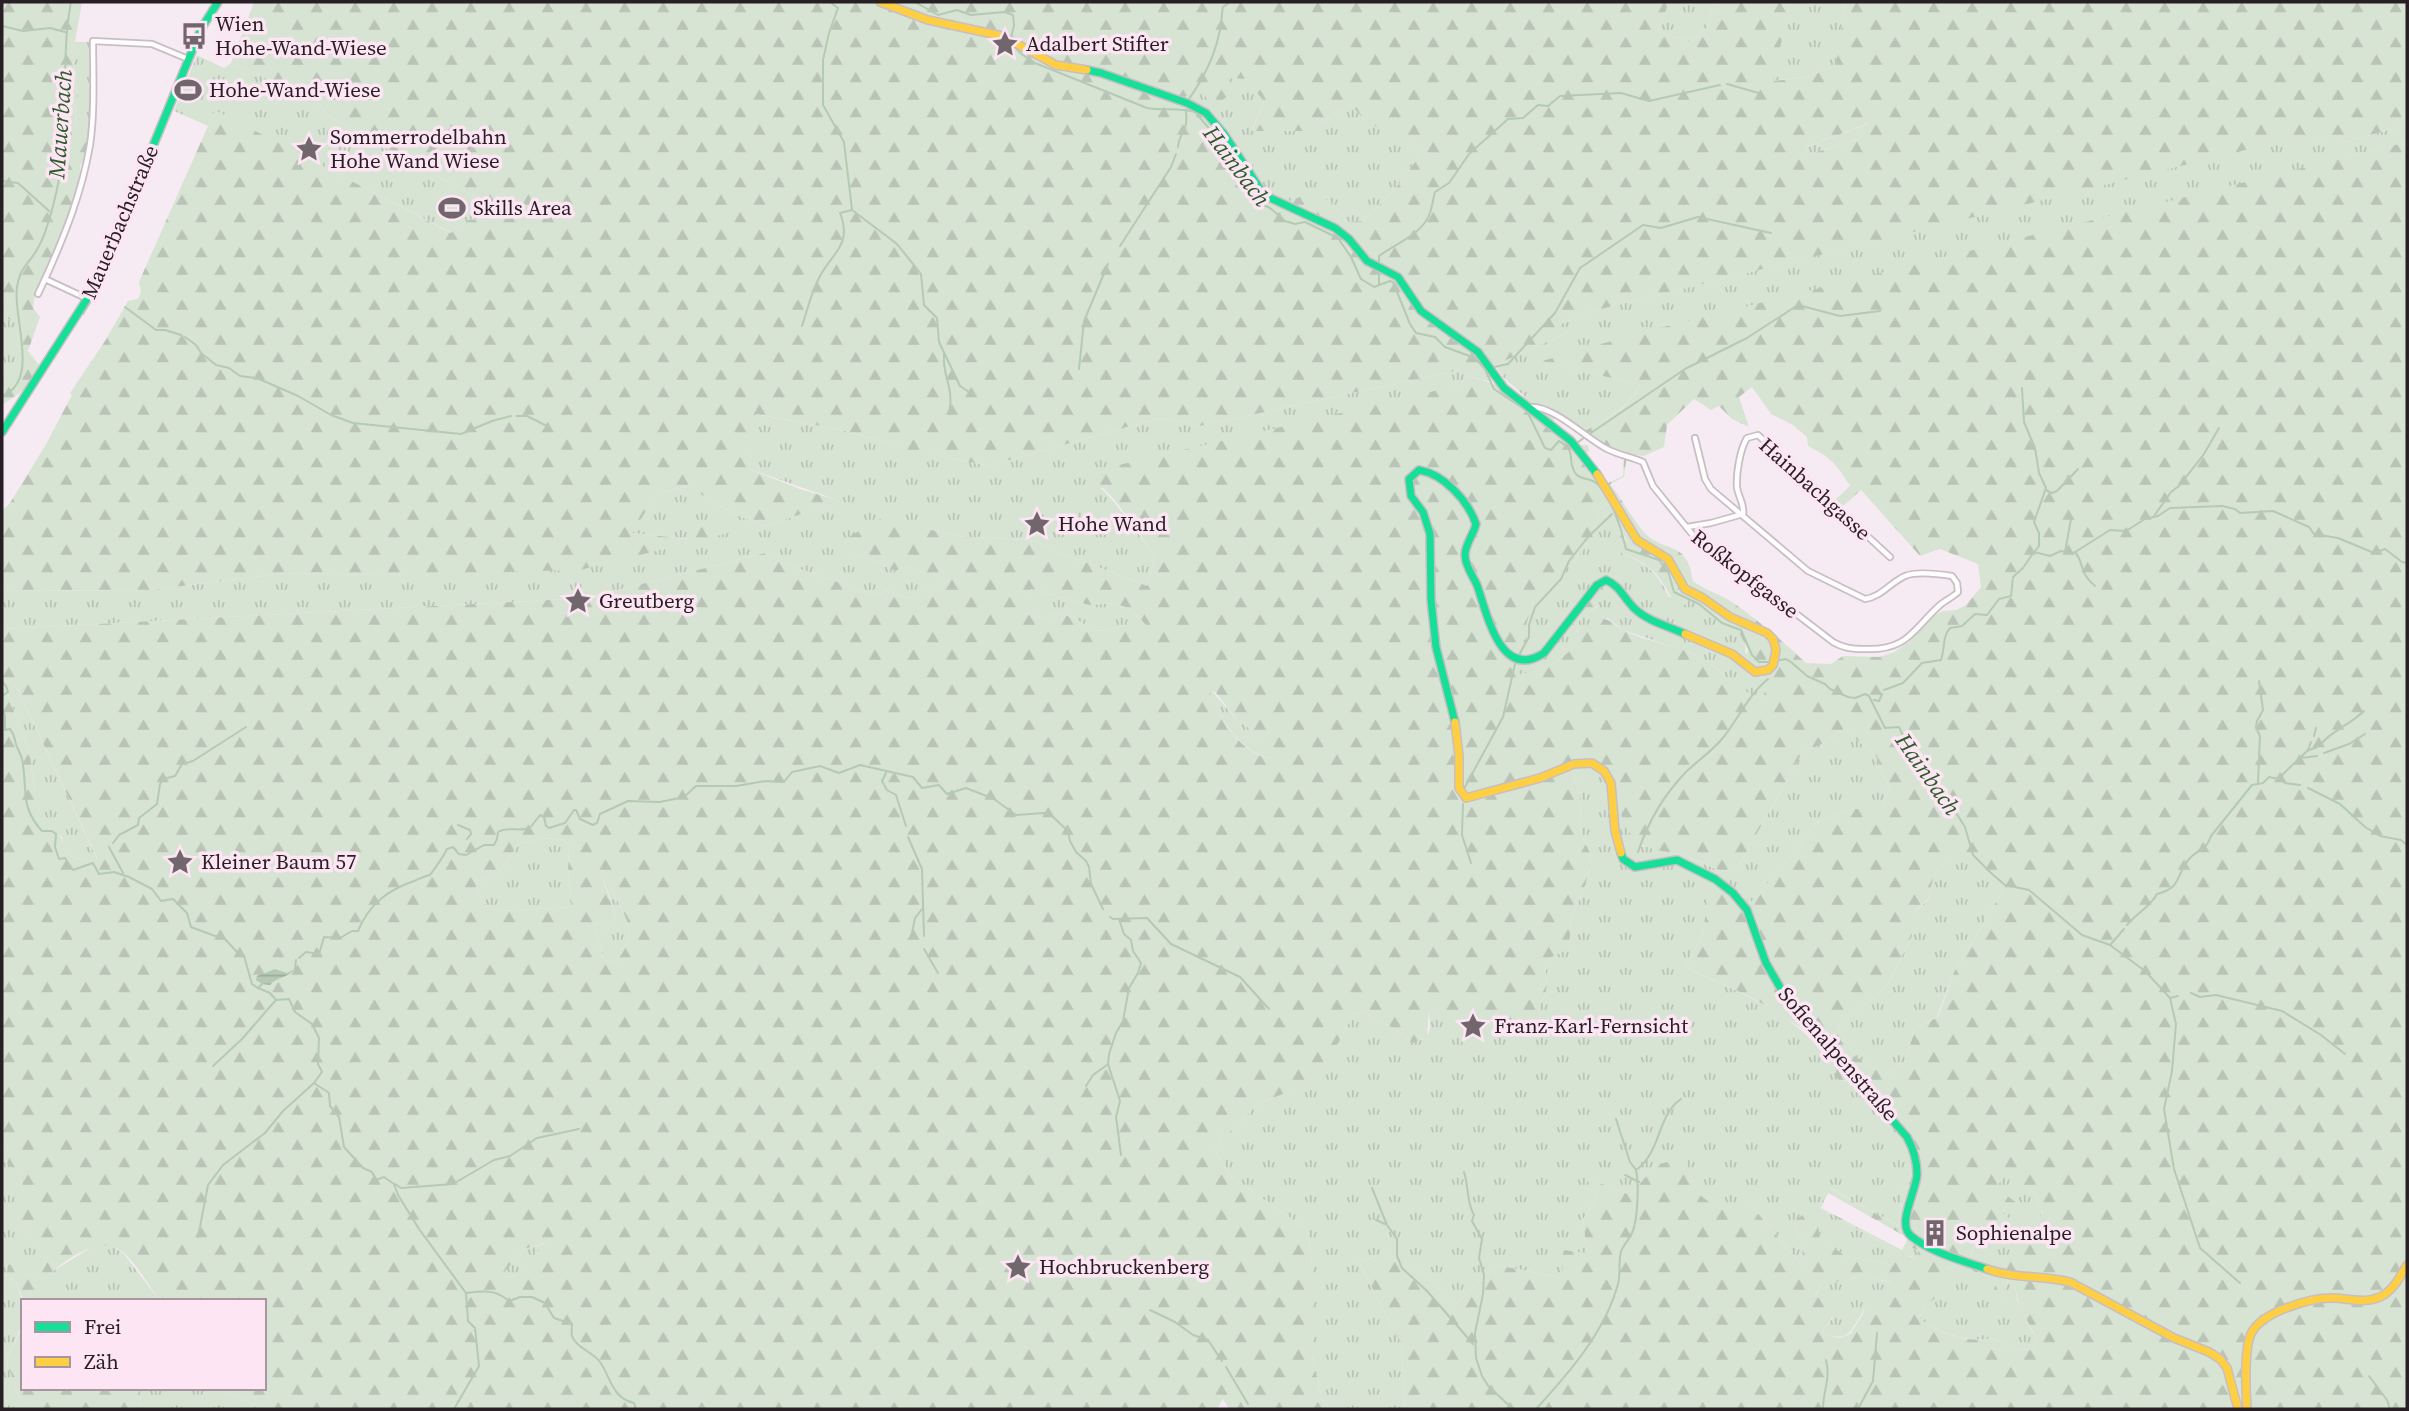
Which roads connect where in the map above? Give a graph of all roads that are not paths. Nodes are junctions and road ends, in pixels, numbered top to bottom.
1 (218, 2) edge
2 (880, 2) edge
3 (189, 59) junction
4 (45, 279) junction
5 (38, 294) dead end
6 (88, 299) junction
7 (1531, 407) junction
8 (2, 432) edge
9 (1695, 438) dead end
10 (1743, 514) junction
11 (1686, 527) junction
12 (1890, 556) dead end
13 (2407, 1265) edge
14 (2238, 1409) edge
15 (2247, 1409) edge

1 - 3 street, Mauerbachstraße
2 - 7 street, Sofienalpenstraße
3 - 4 street
3 - 6 street, Mauerbachstraße
4 - 5 street
4 - 6 street
6 - 8 street, Mauerbachstraße
7 - 11 street, Roßkopfgasse
7 - 14 street, Sofienalpenstraße
9 - 10 street
10 - 11 street
10 - 11 street, Roßkopfgasse
10 - 12 street, Hainbachgasse
13 - 15 street

